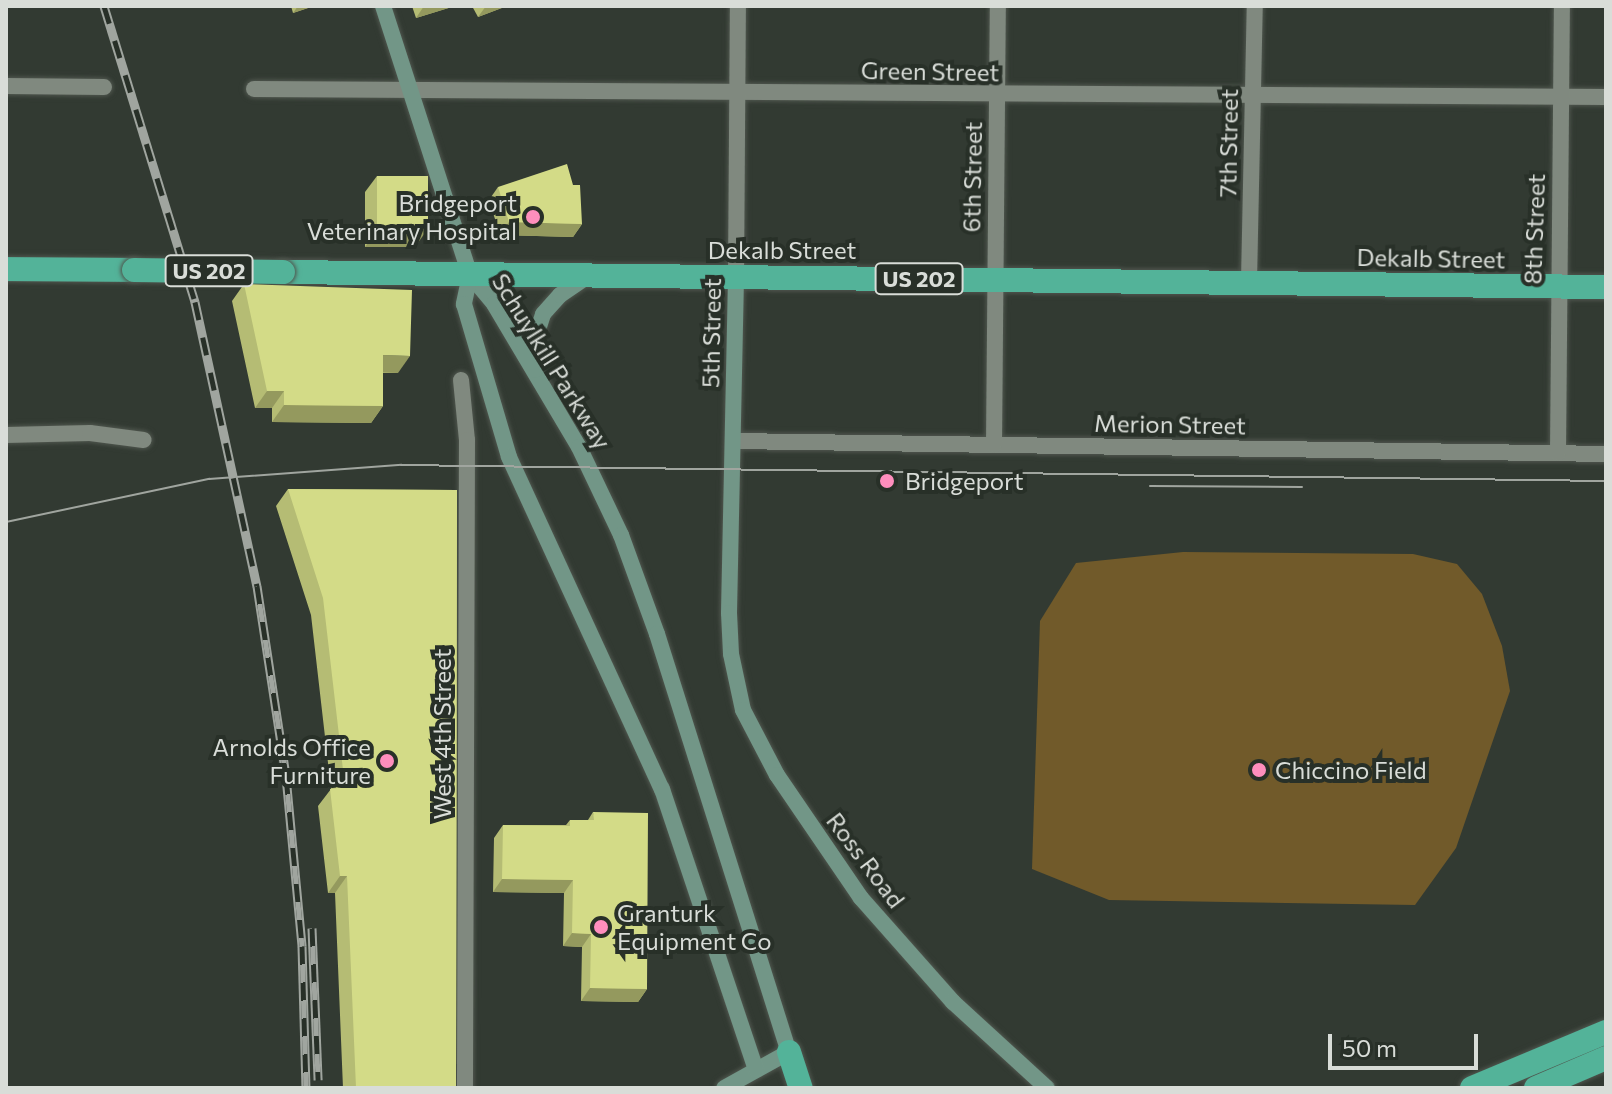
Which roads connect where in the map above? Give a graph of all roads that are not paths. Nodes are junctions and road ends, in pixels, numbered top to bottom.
1 (383, 6) edge
2 (738, 6) edge
3 (998, 6) edge
4 (1255, 6) edge
5 (1562, 6) edge
6 (6, 86) edge
7 (104, 87) dead end
8 (254, 89) dead end
9 (410, 90) junction
10 (738, 92) junction
11 (997, 96) junction
12 (1563, 96) junction
13 (1253, 97) junction
14 (1606, 97) edge
15 (6, 269) edge
16 (470, 275) junction
17 (588, 276) junction
18 (736, 278) junction
19 (995, 279) junction
20 (1249, 281) junction
21 (1606, 287) edge
22 (1556, 289) junction
23 (535, 372) junction
24 (461, 380) dead end
25 (6, 435) edge
26 (144, 440) dead end
27 (733, 441) junction
28 (994, 445) junction
29 (1558, 453) junction
30 (1606, 454) edge
31 (729, 613) joint
32 (1606, 1032) edge
33 (789, 1052) junction
34 (1606, 1058) edge
35 (756, 1070) junction
36 (465, 1088) edge
37 (724, 1088) edge
38 (801, 1088) edge
39 (1047, 1088) edge
40 (1472, 1088) edge
41 (1536, 1088) edge

1 - 9 main road
2 - 10 street, 5th Street
3 - 11 street, 6th Street
4 - 13 street, 7th Street
5 - 12 street, 8th Street
6 - 7 street
8 - 9 street, Green Street
9 - 10 street, Green Street
9 - 16 main road
10 - 11 street, Green Street
10 - 18 street, 5th Street
11 - 13 street, Green Street
11 - 19 street, 6th Street
12 - 13 street, Green Street
12 - 14 street, Green Street
12 - 22 street, 8th Street
13 - 20 street, 7th Street
15 - 16 highway, Dekalb Street / US 202, bridge
16 - 17 highway, Dekalb Street / US 202
16 - 23 main road, Schuylkill Parkway
16 - 35 main road, Schuylkill Parkway
17 - 18 highway, Dekalb Street / US 202
17 - 23 main road
18 - 19 highway, Dekalb Street / US 202
18 - 27 main road, 5th Street
19 - 20 highway, Dekalb Street / US 202
19 - 28 street, 6th Street
20 - 22 highway, Dekalb Street / US 202
21 - 22 highway, Dekalb Street / US 202
22 - 29 street, 8th Street
23 - 33 main road, Schuylkill Parkway
24 - 36 street, West 4th Street
25 - 26 street
27 - 28 street, Merion Street
27 - 31 main road, 5th Street
28 - 29 street, Merion Street
29 - 30 street, Merion Street
31 - 39 main road, Ross Road
32 - 40 highway
33 - 35 main road
33 - 38 highway
34 - 41 highway
35 - 37 main road

